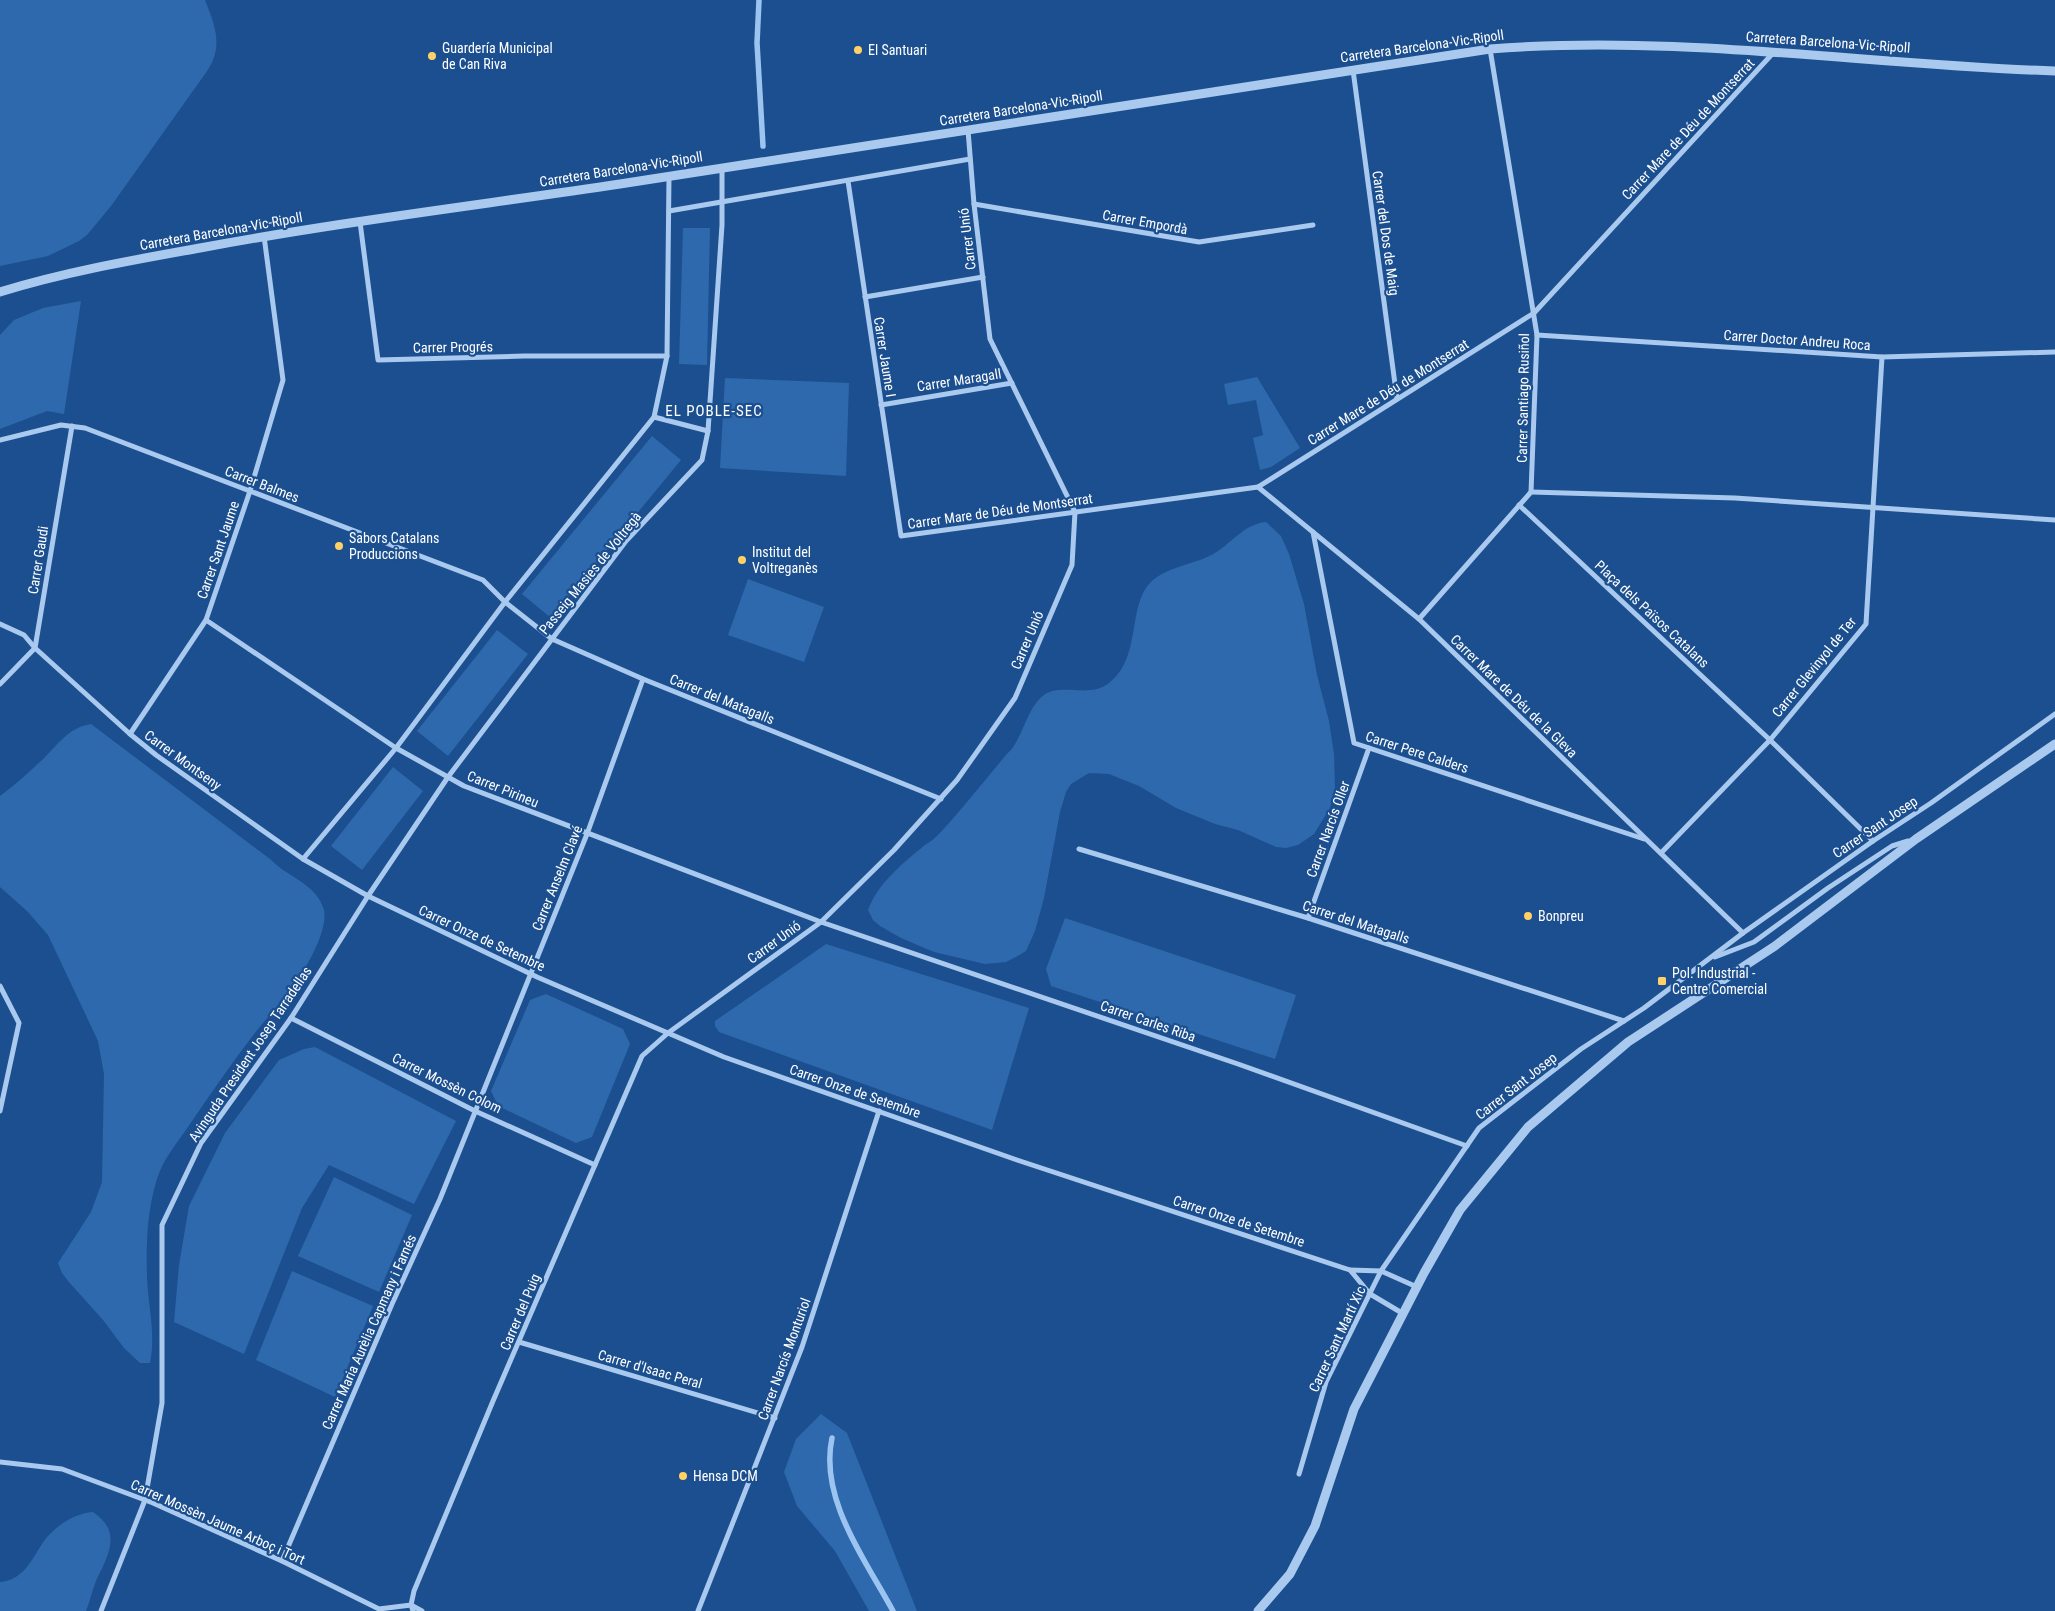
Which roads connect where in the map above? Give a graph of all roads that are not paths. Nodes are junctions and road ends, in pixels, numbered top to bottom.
1 (1490, 49) junction
2 (1774, 51) junction
3 (1353, 69) junction
4 (2055, 71) edge
5 (968, 129) junction
6 (970, 159) junction
7 (722, 167) junction
8 (669, 177) junction
9 (848, 182) junction
10 (722, 203) junction
11 (974, 204) junction
12 (669, 211) junction
13 (360, 222) junction
14 (1312, 225) dead end
15 (264, 236) junction
16 (982, 277) junction
17 (0, 292) edge
18 (865, 297) junction
19 (1534, 313) junction
20 (1537, 335) junction
21 (2055, 352) edge
22 (667, 356) junction
23 (1882, 357) junction
24 (1012, 383) junction
25 (1397, 399) junction
26 (881, 404) junction
27 (654, 417) junction
28 (72, 426) junction
29 (708, 431) junction
30 (0, 440) edge
31 (1258, 487) junction
32 (250, 492) junction
33 (1532, 492) junction
34 (1520, 505) junction
35 (1873, 508) junction
36 (1075, 512) junction
37 (2055, 520) edge
38 (1313, 532) junction
39 (901, 536) joint
40 (505, 602) junction
41 (1419, 619) junction
42 (206, 620) junction
43 (0, 624) edge
44 (552, 639) junction
45 (35, 648) junction
46 (644, 679) junction
47 (0, 684) edge
48 (2055, 714) edge
49 (130, 734) junction
50 (1770, 740) junction
51 (2055, 744) edge
52 (396, 748) junction
53 (1369, 748) junction
54 (448, 778) junction
55 (940, 799) junction
56 (587, 834) junction
57 (1916, 839) junction
58 (1647, 840) junction
59 (1873, 841) junction
60 (1080, 849) dead end
61 (1661, 853) junction
62 (303, 859) junction
63 (368, 896) junction
64 (1308, 918) junction
65 (821, 922) junction
66 (1743, 933) junction
67 (1707, 960) junction
68 (530, 974) junction
69 (0, 986) edge
70 (291, 1018) junction
71 (1624, 1021) junction
72 (668, 1033) junction
73 (0, 1111) edge
74 (475, 1111) junction
75 (879, 1111) junction
76 (1467, 1146) junction
77 (595, 1165) junction
78 (1350, 1270) junction
79 (1381, 1271) junction
80 (1417, 1286) junction
81 (1370, 1294) junction
82 (1402, 1313) junction
83 (519, 1342) junction
84 (774, 1418) junction
85 (0, 1462) edge
86 (1298, 1474) dead end
87 (145, 1500) junction
88 (282, 1561) junction
89 (412, 1608) edge
90 (377, 1610) edge
91 (101, 1611) edge
92 (422, 1611) edge
93 (698, 1611) edge
94 (1258, 1611) edge

1 - 2 street, Carretera Barcelona-Vic-Ripoll
1 - 3 street, Carretera Barcelona-Vic-Ripoll
1 - 19 street, Carrer Santiago Rusiñol
2 - 4 street, Carretera Barcelona-Vic-Ripoll
2 - 19 street, Carrer Mare de Déu de Montserrat
3 - 5 street, Carretera Barcelona-Vic-Ripoll
3 - 25 street, Carrer del Dos de Maig
5 - 6 street, Carrer Unió
5 - 7 street, Carretera Barcelona-Vic-Ripoll
6 - 9 street
6 - 11 street, Carrer Unió
7 - 8 street, Carretera Barcelona-Vic-Ripoll
7 - 10 street, Passeig Masies de Voltregà
8 - 12 street
8 - 13 street, Carretera Barcelona-Vic-Ripoll
9 - 10 street
9 - 18 street, Carrer Jaume I
10 - 12 street
10 - 29 street, Passeig Masies de Voltregà
11 - 14 street, Carrer Empordà
11 - 16 street, Carrer Unió
12 - 22 street
13 - 15 street, Carretera Barcelona-Vic-Ripoll
13 - 22 street, Carrer Progrés
15 - 17 street, Carretera Barcelona-Vic-Ripoll
15 - 32 street, Carrer Sant Jaume
16 - 18 street
16 - 24 street, Carrer Unió
18 - 26 street, Carrer Jaume I
19 - 20 street, Carrer Santiago Rusiñol
19 - 25 street, Carrer Mare de Déu de Montserrat
20 - 23 street, Carrer Doctor Andreu Roca
20 - 33 street, Carrer Santiago Rusiñol
21 - 23 street, Carrer Doctor Andreu Roca
22 - 27 street
23 - 35 street, Carrer Glevinyol de Ter
24 - 26 street, Carrer Maragall
24 - 36 street, Carrer Unió
25 - 31 street, Carrer Mare de Déu de Montserrat
26 - 39 street, Carrer Jaume I
27 - 29 street
27 - 40 street
28 - 30 street, Carrer Balmes
28 - 32 street, Carrer Balmes
28 - 45 street, Carrer Gaudi
29 - 44 street, Passeig Masies de Voltregà
31 - 36 street, Carrer Mare de Déu de Montserrat
31 - 38 street, Carrer Mare de Déu de la Gleva
32 - 40 street, Carrer Balmes
32 - 42 street, Carrer Sant Jaume
33 - 34 street
33 - 35 street
34 - 41 street
34 - 50 street, Plaça dels Països Catalans
35 - 37 street
35 - 50 street, Carrer Glevinyol de Ter
36 - 39 street, Carrer Mare de Déu de Montserrat
36 - 55 street, Carrer Unió
38 - 41 street, Carrer Mare de Déu de la Gleva
38 - 53 street, Carrer Pere Calders
40 - 44 street, Carrer del Matagalls
40 - 52 street
41 - 58 street, Carrer Mare de Déu de la Gleva
42 - 49 street, Carrer Sant Jaume
42 - 52 street, Carrer Pirineu
43 - 45 street, Carrer Montseny
44 - 46 street, Carrer del Matagalls
44 - 54 street, Passeig Masies de Voltregà
45 - 47 street
45 - 49 street, Carrer Montseny
46 - 55 street, Carrer del Matagalls
46 - 56 street, Carrer Anselm Clavé
48 - 59 street, Carrer Sant Josep
49 - 62 street, Carrer Montseny
50 - 59 street, Plaça dels Països Catalans
50 - 61 street, Carrer Glevinyol de Ter
51 - 57 street
52 - 54 street, Carrer Pirineu
52 - 62 street
53 - 58 street, Carrer Pere Calders
53 - 64 street, Carrer Narcís Oller
54 - 56 street, Carrer Pirineu
54 - 63 street, Passeig Masies de Voltregà
55 - 65 street, Carrer Unió
56 - 65 street, Carrer Pirineu
56 - 68 street, Carrer Anselm Clavé
57 - 67 street, Carrer Sant Josep
57 - 80 street
58 - 61 street, Carrer Mare de Déu de la Gleva
59 - 66 street, Carrer Sant Josep
60 - 64 street, Carrer del Matagalls
61 - 66 street, Carrer Mare de Déu de la Gleva
62 - 63 street, Carrer Montseny
63 - 68 street, Carrer Onze de Setembre
63 - 70 street, Avinguda President Josep Tarradellas
64 - 71 street, Carrer del Matagalls
65 - 72 street, Carrer Unió
65 - 76 street, Carrer Carles Riba
66 - 67 street, Carrer Sant Josep
67 - 71 street, Carrer Sant Josep
68 - 72 street, Carrer Onze de Setembre
68 - 74 street, Carrer Anselm Clavé
69 - 73 street
70 - 74 street, Carrer Mossèn Colom
70 - 87 street, Avinguda President Josep Tarradellas
71 - 76 street, Carrer Sant Josep
72 - 75 street, Carrer Onze de Setembre
72 - 77 street, Carrer del Puig
74 - 77 street, Carrer Mossèn Colom
74 - 88 street, Carrer Maria Aurèlia Capmany i Farnés
75 - 78 street, Carrer Onze de Setembre
75 - 84 street, Carrer Narcís Monturiol
76 - 79 street, Carrer Sant Josep
77 - 83 street, Carrer del Puig
78 - 79 street, Carrer Onze de Setembre
78 - 81 street
79 - 80 street
79 - 81 street, Carrer Sant Martí Xic
80 - 82 street
81 - 82 street
81 - 86 street, Carrer Sant Martí Xic
82 - 94 street
83 - 84 street, Carrer d'Isaac Peral
83 - 89 street, Carrer del Puig
84 - 93 street, Carrer Narcís Monturiol
85 - 87 street, Carrer Mossèn Jaume Arboç i Tort
87 - 88 street, Carrer Mossèn Jaume Arboç i Tort
87 - 91 street, Avinguda President Josep Tarradellas
88 - 90 street, Carrer Mossèn Jaume Arboç i Tort
89 - 90 street, Carrer Mossèn Jaume Arboç i Tort
89 - 92 street

